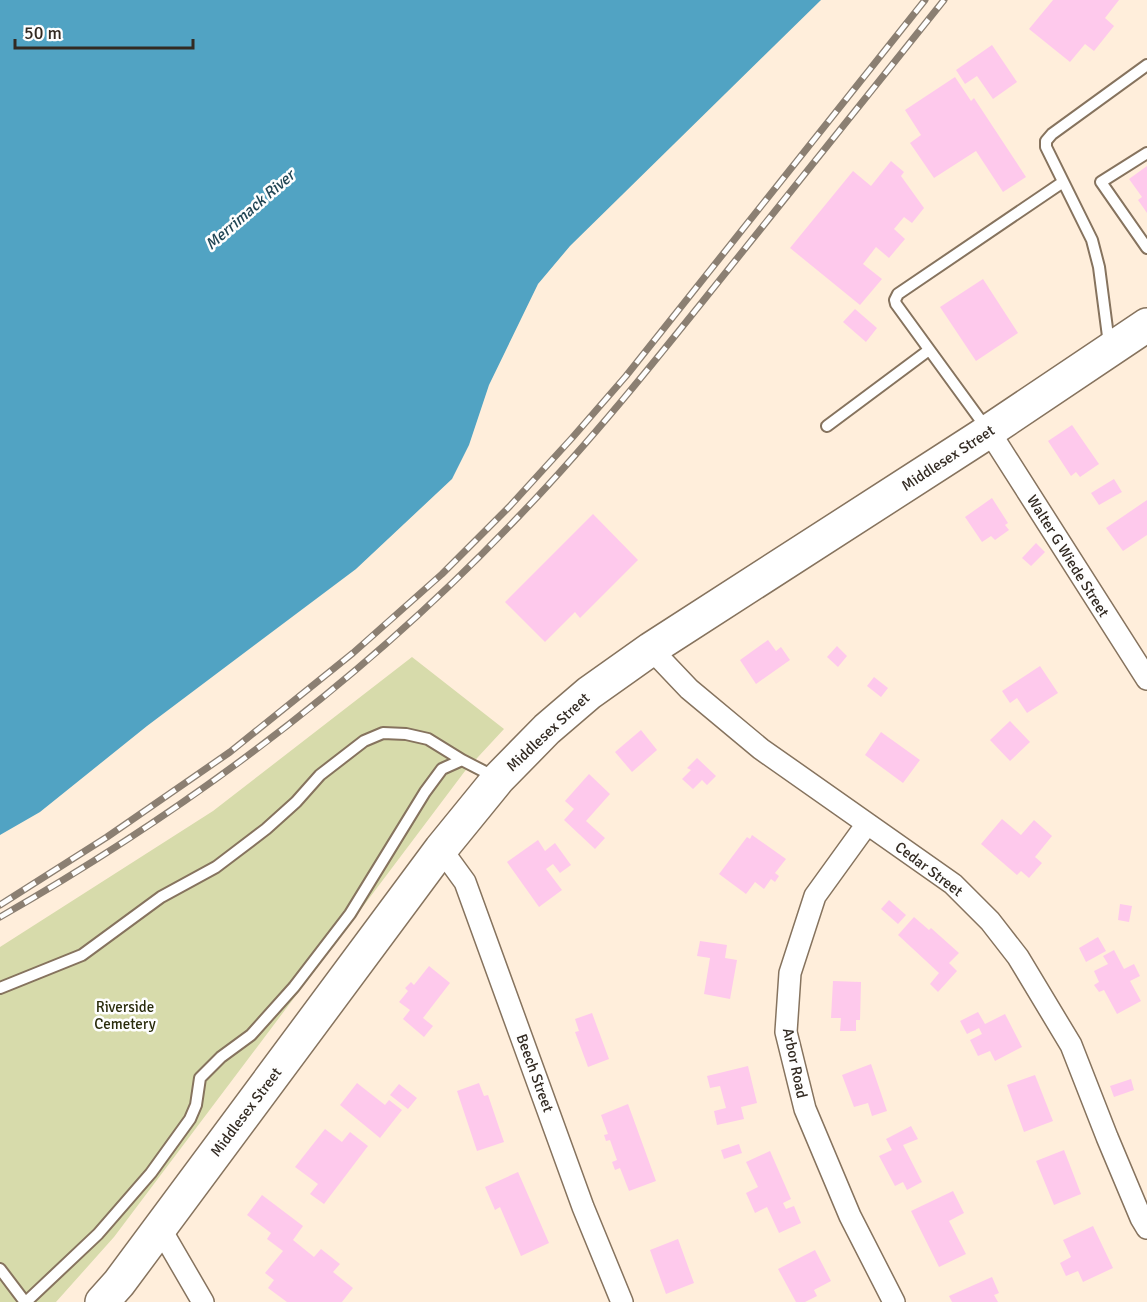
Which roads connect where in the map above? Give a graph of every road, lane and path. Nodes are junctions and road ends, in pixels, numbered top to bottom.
1 (1147, 65) edge
2 (1147, 153) edge
3 (1063, 182) junction
4 (1147, 248) edge
5 (1147, 325) edge
6 (929, 350) junction
7 (1110, 351) junction
8 (827, 426) dead end
9 (989, 431) junction
10 (651, 649) junction
11 (1147, 679) edge
12 (462, 760) junction
13 (498, 779) junction
14 (867, 824) junction
15 (441, 849) junction
16 (0, 988) edge
17 (160, 1228) junction
18 (1147, 1228) edge
19 (0, 1269) edge
20 (26, 1302) edge
21 (102, 1302) edge
22 (203, 1302) edge
23 (622, 1302) edge
24 (894, 1302) edge

1 - 3 lane
2 - 4 lane
3 - 6 lane
3 - 7 lane
5 - 7 main road, Middlesex Street
6 - 8 lane
6 - 9 lane
7 - 9 main road, Middlesex Street
9 - 10 main road, Middlesex Street
9 - 11 street, Walter G Wiede Street
10 - 13 main road, Middlesex Street
10 - 14 street, Cedar Street
12 - 13 lane
12 - 16 lane
12 - 20 lane
13 - 15 main road, Middlesex Street
14 - 18 street, Cedar Street
14 - 24 street, Arbor Road
15 - 17 main road, Middlesex Street
15 - 23 street, Beech Street
17 - 21 main road, Middlesex Street
17 - 22 street
19 - 20 lane

